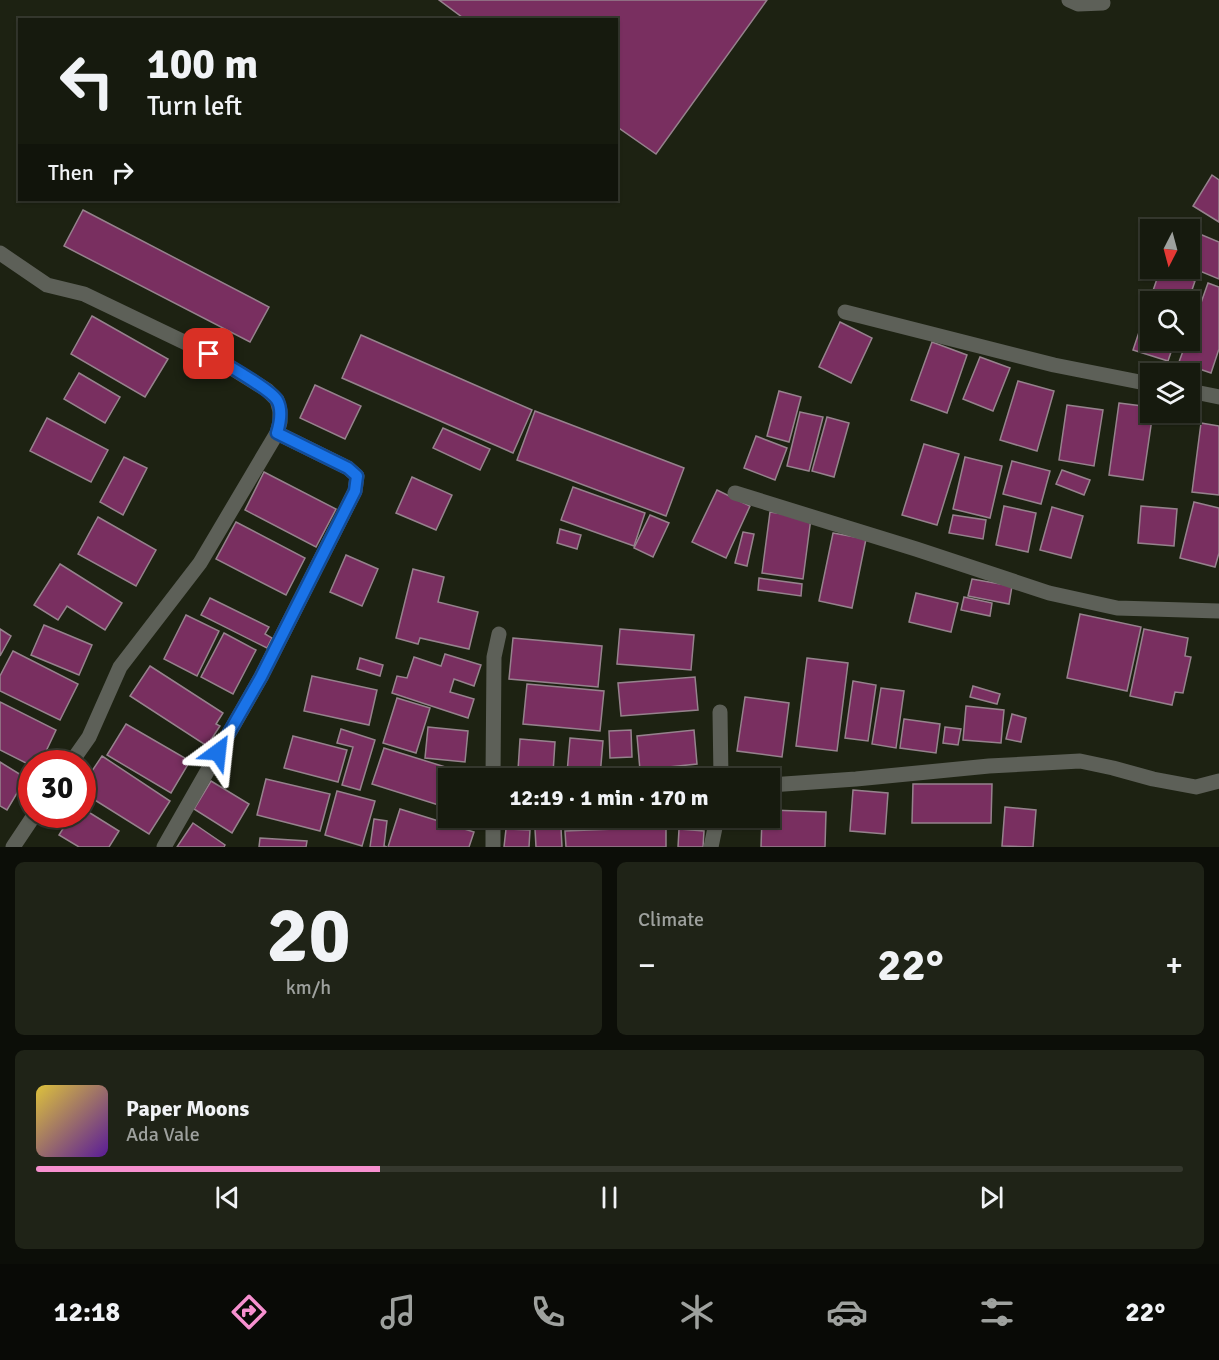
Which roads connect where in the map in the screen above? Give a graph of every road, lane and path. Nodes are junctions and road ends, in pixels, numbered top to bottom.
1 (1069, 0) edge
2 (1103, 3) dead end
3 (0, 253) edge
4 (845, 312) dead end
5 (1140, 382) edge
6 (1200, 393) edge
7 (1219, 397) edge
8 (277, 433) junction
9 (735, 493) dead end
10 (1219, 611) edge
11 (499, 634) dead end
12 (720, 711) dead end
13 (80, 750) edge
14 (493, 768) edge
15 (722, 768) edge
16 (1219, 781) edge
17 (780, 784) edge
18 (26, 828) edge
19 (493, 828) edge
20 (715, 828) edge
21 (13, 847) edge
22 (164, 847) edge
23 (493, 847) edge
24 (711, 847) edge

1 - 2 street
3 - 8 street
4 - 5 street
6 - 7 street
8 - 13 street
8 - 22 street
9 - 10 street
11 - 14 street
12 - 15 street
16 - 17 street
18 - 21 street
19 - 23 street
20 - 24 street

